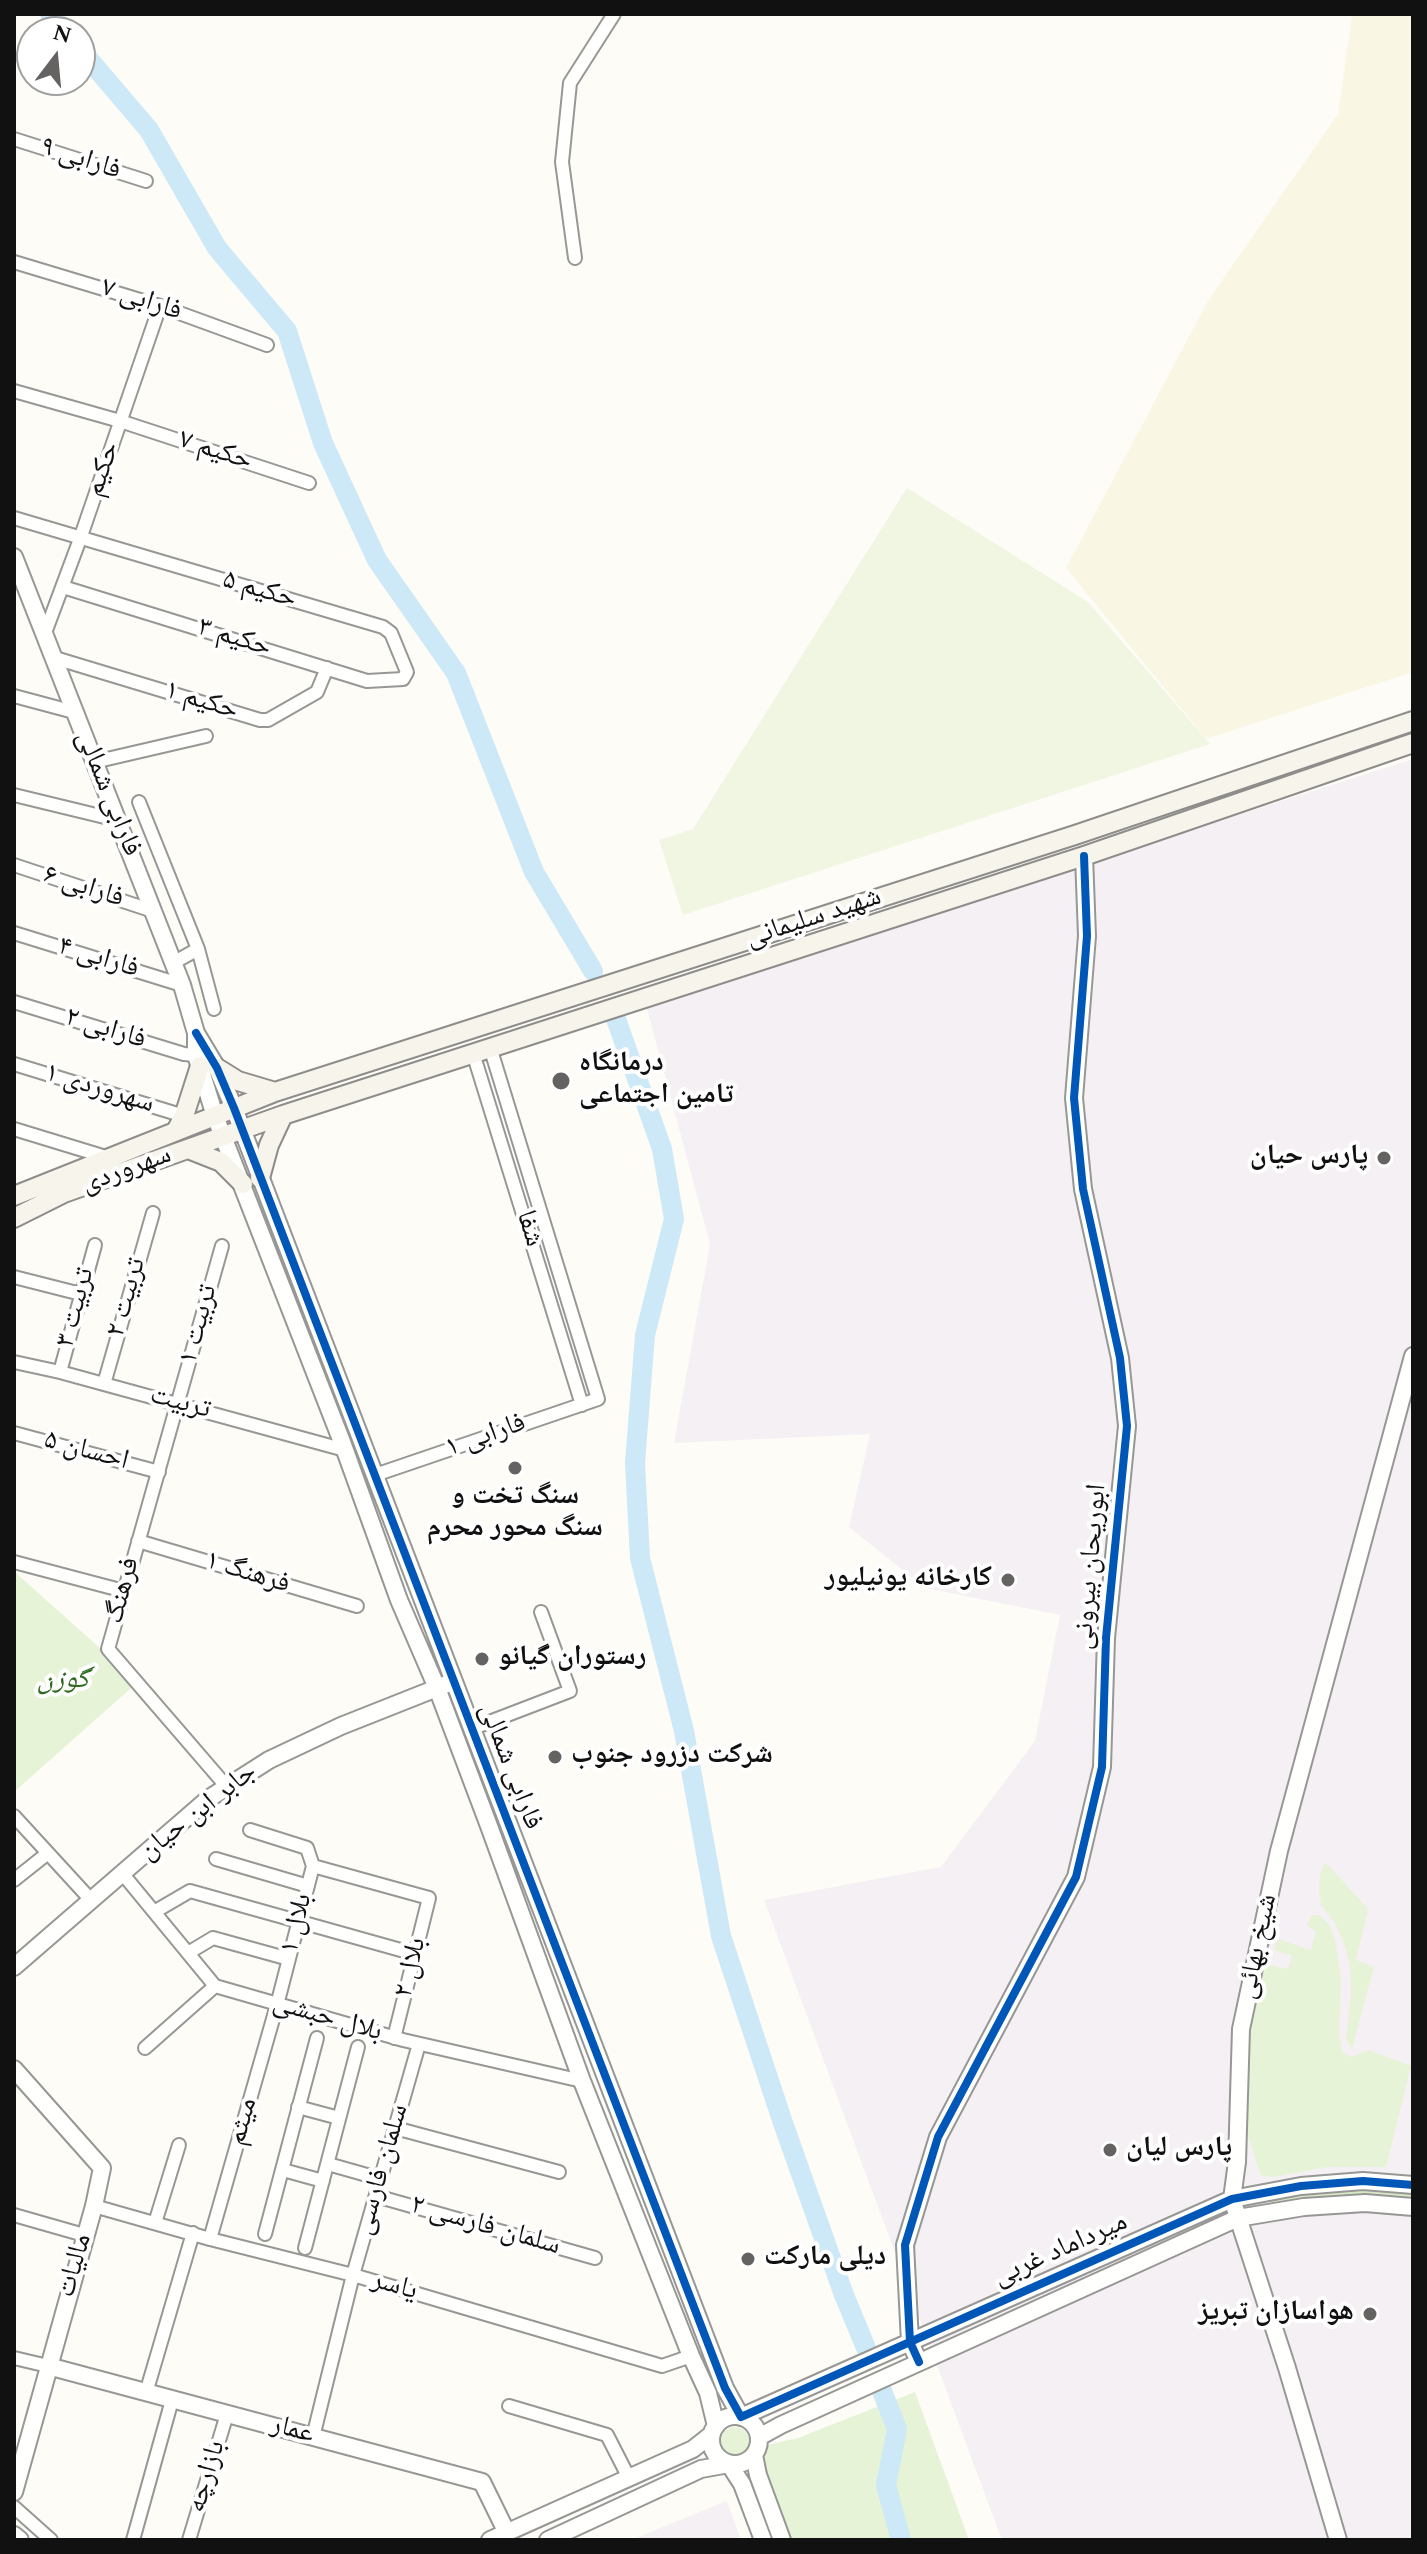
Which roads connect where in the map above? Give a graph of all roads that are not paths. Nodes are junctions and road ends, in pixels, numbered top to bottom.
1 (614, 14) edge
2 (14, 139) edge
3 (146, 181) dead end
4 (575, 258) dead end
5 (14, 262) edge
6 (160, 306) junction
7 (267, 345) dead end
8 (14, 391) edge
9 (120, 421) junction
10 (309, 483) dead end
11 (14, 518) edge
12 (80, 539) junction
13 (14, 557) edge
14 (18, 574) edge
15 (63, 587) junction
16 (45, 633) junction
17 (55, 658) junction
18 (327, 668) junction
19 (406, 677) joint
20 (14, 696) edge
21 (74, 712) junction
22 (1413, 721) edge
23 (206, 736) dead end
24 (1413, 743) edge
25 (94, 762) junction
26 (14, 795) edge
27 (139, 802) dead end
28 (117, 820) junction
29 (1084, 856) junction
30 (14, 865) edge
31 (153, 911) junction
32 (14, 933) edge
33 (198, 949) junction
34 (173, 963) junction
35 (182, 985) junction
36 (14, 1002) edge
37 (214, 1009) dead end
38 (196, 1033) junction
39 (482, 1050) junction
40 (205, 1063) junction
41 (14, 1064) edge
42 (497, 1072) junction
43 (481, 1077) junction
44 (275, 1092) junction
45 (234, 1108) junction
46 (283, 1115) junction
47 (215, 1116) junction
48 (180, 1124) junction
49 (14, 1129) edge
50 (242, 1130) junction
51 (224, 1136) junction
52 (188, 1149) junction
53 (109, 1158) junction
54 (530, 1179) junction
55 (514, 1184) junction
56 (254, 1188) junction
57 (14, 1196) edge
58 (153, 1213) dead end
59 (14, 1218) edge
60 (95, 1245) dead end
61 (222, 1246) dead end
62 (14, 1277) edge
63 (81, 1294) junction
64 (1413, 1356) edge
65 (14, 1362) edge
66 (60, 1372) junction
67 (104, 1384) junction
68 (598, 1399) joint
69 (179, 1404) junction
70 (582, 1405) junction
71 (14, 1433) edge
72 (345, 1450) junction
73 (159, 1472) junction
74 (375, 1475) junction
75 (138, 1541) junction
76 (14, 1562) edge
77 (124, 1591) junction
78 (357, 1606) dead end
79 (541, 1612) dead end
80 (453, 1681) junction
81 (437, 1688) junction
82 (471, 1729) junction
83 (227, 1787) junction
84 (14, 1816) edge
85 (250, 1830) dead end
86 (48, 1853) junction
87 (216, 1859) dead end
88 (313, 1866) junction
89 (122, 1873) junction
90 (14, 1880) edge
91 (308, 1886) junction
92 (429, 1898) joint
93 (91, 1900) junction
94 (154, 1912) junction
95 (298, 1923) junction
96 (188, 1953) junction
97 (415, 1954) junction
98 (289, 1959) junction
99 (14, 1967) edge
100 (215, 1986) junction
101 (277, 2005) junction
102 (317, 2038) dead end
103 (394, 2038) junction
104 (419, 2044) junction
105 (358, 2047) dead end
106 (145, 2048) dead end
107 (14, 2069) edge
108 (582, 2081) junction
109 (298, 2107) junction
110 (339, 2118) junction
111 (395, 2128) junction
112 (179, 2145) dead end
113 (328, 2164) junction
114 (283, 2170) junction
115 (559, 2172) dead end
116 (381, 2179) junction
117 (323, 2181) junction
118 (1413, 2185) edge
119 (376, 2196) junction
120 (1232, 2199) junction
121 (94, 2206) junction
122 (1413, 2207) edge
123 (14, 2215) edge
124 (1238, 2218) junction
125 (155, 2223) junction
126 (193, 2233) junction
127 (265, 2234) dead end
128 (84, 2235) junction
129 (210, 2239) junction
130 (305, 2248) dead end
131 (595, 2258) dead end
132 (353, 2275) junction
133 (910, 2342) junction
134 (691, 2356) junction
135 (14, 2358) edge
136 (919, 2362) junction
137 (48, 2366) junction
138 (146, 2393) junction
139 (172, 2400) junction
140 (509, 2406) dead end
141 (227, 2414) junction
142 (741, 2417) junction
143 (714, 2430) junction
144 (313, 2437) junction
145 (759, 2437) junction
146 (754, 2455) junction
147 (729, 2464) junction
148 (629, 2478) junction
149 (14, 2492) edge
150 (14, 2507) edge
151 (507, 2533) junction
152 (14, 2535) edge
153 (20, 2540) edge
154 (51, 2540) edge
155 (133, 2540) edge
156 (189, 2540) edge
157 (490, 2540) edge
158 (548, 2540) edge
159 (763, 2540) edge
160 (782, 2540) edge
161 (1338, 2540) edge

1 - 4 street
2 - 3 street, فارابی ۹
5 - 6 street, فارابی ۷
6 - 7 street, فارابی ۷
6 - 9 street, حکیم
8 - 9 street, حکیم ۷
9 - 10 street, حکیم ۷
9 - 12 street, حکیم
11 - 12 street, حکیم ۵
12 - 15 street, حکیم
12 - 19 street, حکیم ۵
13 - 14 street, فارابی شمالی
14 - 16 street, فارابی شمالی
15 - 16 street, حکیم
15 - 18 street, حکیم ۳
16 - 17 street, فارابی شمالی
17 - 18 street, حکیم ۱
17 - 21 street, فارابی شمالی
18 - 19 street, حکیم ۳
20 - 21 street
21 - 25 street, فارابی شمالی
22 - 44 main road, شهید سلیمانی
23 - 25 street
24 - 29 main road, شهید سلیمانی
25 - 28 street, فارابی شمالی
26 - 28 street
27 - 33 street
28 - 31 street, فارابی شمالی
29 - 39 main road, شهید سلیمانی
29 - 133 street, ابوریحان بیرونی
30 - 31 street, فارابی ۶
31 - 34 street, فارابی شمالی
32 - 35 street, فارابی ۴
33 - 34 street
33 - 37 street
34 - 35 street, فارابی شمالی
35 - 38 street, فارابی شمالی
36 - 40 street, فارابی ۲
38 - 40 street, فارابی شمالی
38 - 40 street, فارابی شمالی
39 - 42 street, شفا
39 - 43 street, شفا
39 - 46 main road, شهید سلیمانی
40 - 44 main road
40 - 45 street, فارابی شمالی
40 - 47 street, فارابی شمالی
40 - 48 main road
41 - 48 street, سهروردی ۱
42 - 43 street
42 - 54 street, شفا
43 - 55 street, شفا
44 - 45 main road, شهید سلیمانی
45 - 47 main road, شهید سلیمانی
45 - 50 street, فارابی شمالی
46 - 50 main road, شهید سلیمانی
46 - 56 main road
47 - 48 main road, سهروردی
47 - 51 street, فارابی شمالی
48 - 53 main road, سهروردی
49 - 53 street
50 - 51 main road, سهروردی
50 - 56 street, فارابی شمالی
51 - 52 main road, سهروردی
51 - 56 street, فارابی شمالی
52 - 56 main road
52 - 59 main road, سهروردی
53 - 57 main road, سهروردی
54 - 55 street
54 - 68 street, شفا
55 - 70 street, شفا
56 - 72 street, فارابی شمالی
56 - 74 street, فارابی شمالی
58 - 67 street, تربیت ۲
60 - 63 street, تربیت ۳
61 - 69 street, تربیت ۱
62 - 63 street
63 - 66 street, تربیت ۳
64 - 120 street, شیخ بهائی
65 - 66 street, تربیت
66 - 67 street, تربیت
67 - 69 street, تربیت
68 - 70 street, فارابی ۱
69 - 72 street, تربیت
69 - 73 street, فرهنگ
70 - 74 street, فارابی ۱
71 - 73 street, احسان ۵
72 - 81 street, فارابی شمالی
73 - 75 street, فرهنگ
74 - 80 street, فارابی شمالی
75 - 77 street, فرهنگ
75 - 78 street, فرهنگ ۱
76 - 77 street
77 - 83 street, فرهنگ
79 - 82 street
80 - 81 street, جابر ابن حیان
80 - 82 street, فارابی شمالی
81 - 83 street, جابر ابن حیان
81 - 108 street, فارابی شمالی
82 - 142 street, فارابی شمالی
83 - 89 street, جابر ابن حیان
84 - 86 street
85 - 88 street
86 - 90 street
86 - 93 street
87 - 91 street
88 - 91 street, بلال ۱
88 - 92 street, بلال ۱
89 - 93 street, جابر ابن حیان
89 - 94 street
91 - 95 street, بلال ۱
92 - 97 street, بلال ۲
93 - 99 street, جابر ابن حیان
94 - 95 street
94 - 96 street
95 - 97 street
95 - 98 street, بلال ۱
96 - 98 street
96 - 100 street
97 - 103 street, بلال ۲
98 - 101 street, بلال ۱
100 - 101 street, بلال حبشی
100 - 106 street
101 - 103 street, بلال حبشی
101 - 129 street, میثم
102 - 109 street
103 - 104 street, بلال حبشی
104 - 108 street, بلال حبشی
104 - 111 street, سلمان فارسی
105 - 110 street
107 - 121 street, مالیات
108 - 134 street, فارابی شمالی
109 - 110 street
109 - 114 street
110 - 113 street
111 - 115 street
111 - 116 street, سلمان فارسی
112 - 125 street
113 - 116 street
113 - 117 street
114 - 117 street
114 - 127 street
116 - 119 street, سلمان فارسی
117 - 130 street
118 - 120 street, میرداماد غربی
119 - 131 street, سلمان فارسی ۲
119 - 132 street, سلمان فارسی
120 - 124 street, شیخ بهائی
120 - 133 street, میرداماد غربی
121 - 125 street, یاسر
121 - 128 street, مالیات
122 - 124 street, میرداماد غربی
123 - 128 street
124 - 136 street, میرداماد غربی
124 - 161 street, شیخ بهائی
125 - 126 street, یاسر
126 - 129 street, یاسر
126 - 138 street
128 - 137 street, مالیات
129 - 132 street, یاسر
132 - 134 street, یاسر
132 - 144 street, سلمان فارسی
133 - 136 street
133 - 142 street, میرداماد غربی
134 - 143 street, فارابی شمالی
135 - 137 street
136 - 145 street, میرداماد غربی
137 - 138 street, عمار
137 - 149 street, مالیات
138 - 139 street, عمار
139 - 141 street, عمار
139 - 155 street
140 - 148 street
141 - 144 street, عمار
141 - 156 street, بازارچه
142 - 143 street
142 - 145 street
143 - 147 street
143 - 148 street
144 - 151 street, عمار
145 - 146 street
146 - 147 street
146 - 160 street
147 - 158 street
147 - 159 street
148 - 151 street
150 - 154 street
151 - 157 street
152 - 153 street

